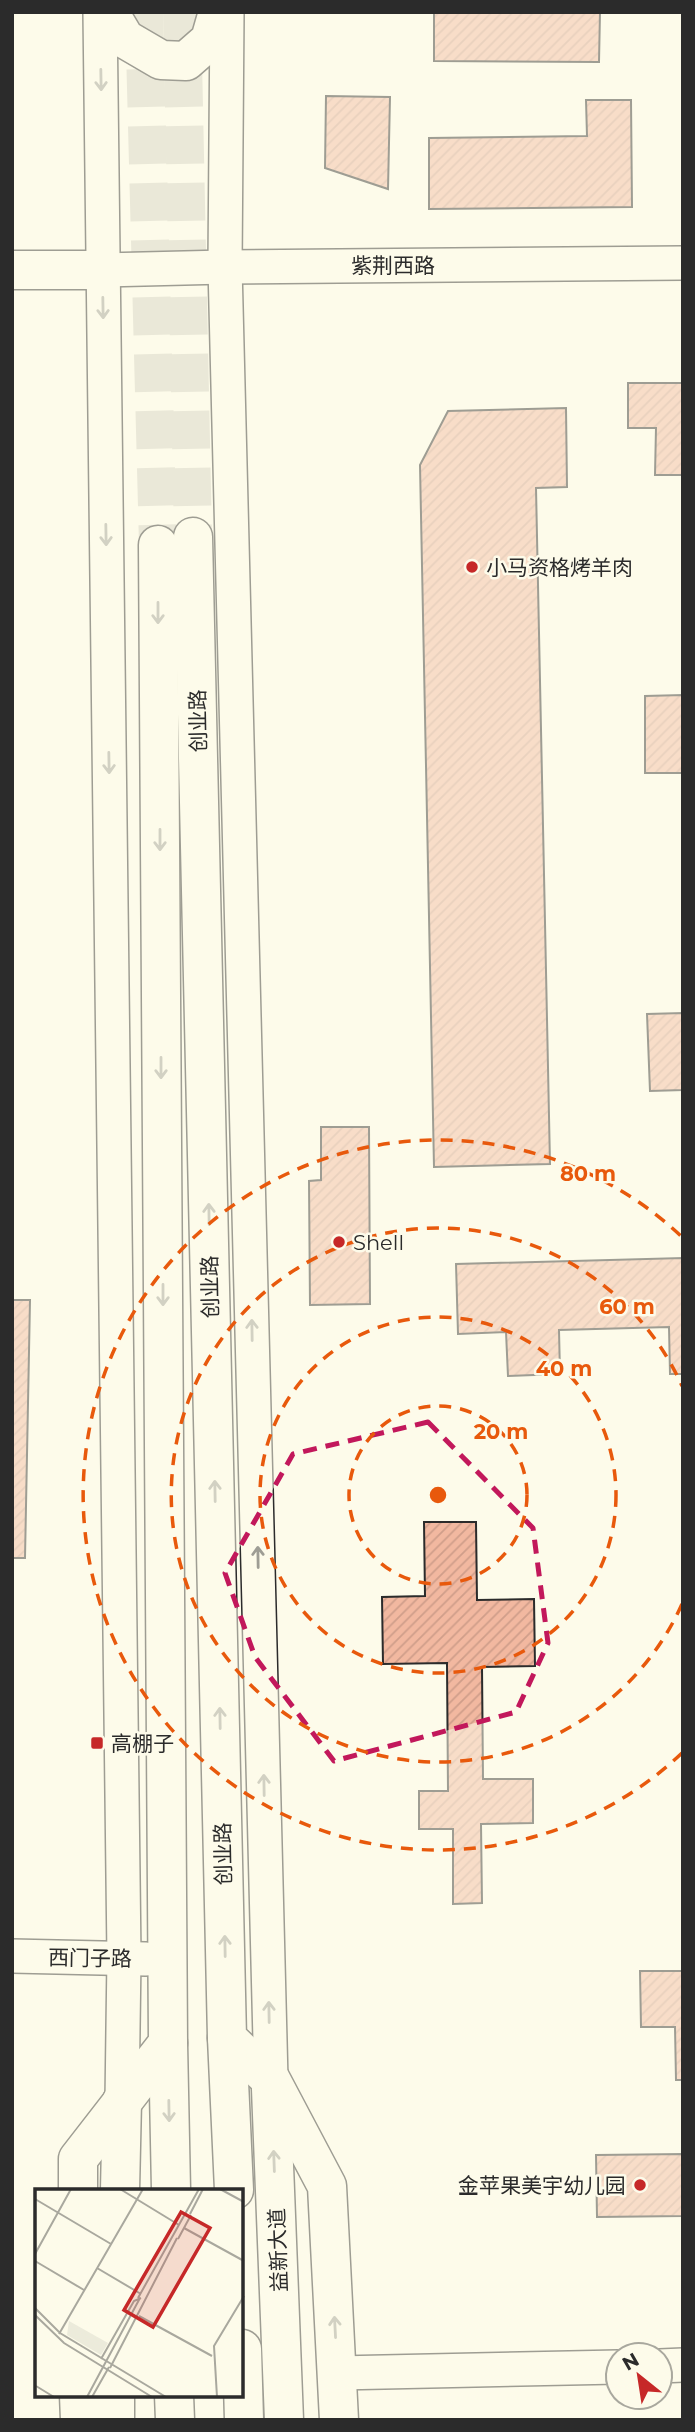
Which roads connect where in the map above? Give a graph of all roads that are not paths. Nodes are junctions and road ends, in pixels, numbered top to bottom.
1 (100, 12) edge
2 (109, 12) edge
3 (218, 12) edge
4 (226, 12) edge
5 (683, 263) edge
6 (225, 267) junction
7 (12, 270) edge
8 (103, 270) junction
9 (12, 1956) edge
10 (124, 1957) junction
11 (168, 1961) junction
12 (227, 2038) junction
13 (168, 2043) junction
14 (271, 2080) junction
15 (122, 2101) junction
16 (78, 2189) edge
17 (120, 2189) edge
18 (171, 2189) edge
19 (234, 2189) edge
20 (604, 2367) edge
21 (338, 2373) junction
22 (243, 2379) edge
23 (106, 2402) edge
24 (244, 2409) edge
25 (283, 2410) edge
26 (80, 2420) edge
27 (339, 2420) edge

1 -> 8 street
2 - 3 main road
4 - 6 street
5 - 6 street, 紫荆西路
6 - 8 street, 紫荆西路
14 -> 6 street
7 - 8 main road
8 -> 10 street
9 - 10 street, 西门子路
10 - 11 street, 西门子路
10 - 15 street
12 -> 11 main road, 创业路
11 - 13 main road, 创业路
12 - 14 main road
12 - 19 main road, 创业路
13 - 15 main road
13 -> 18 main road, 创业路
21 -> 14 main road
25 -> 14 main road, 益新大道
15 - 16 main road
15 - 17 main road
20 - 21 street
21 - 27 main road
22 - 24 main road
23 - 26 main road

